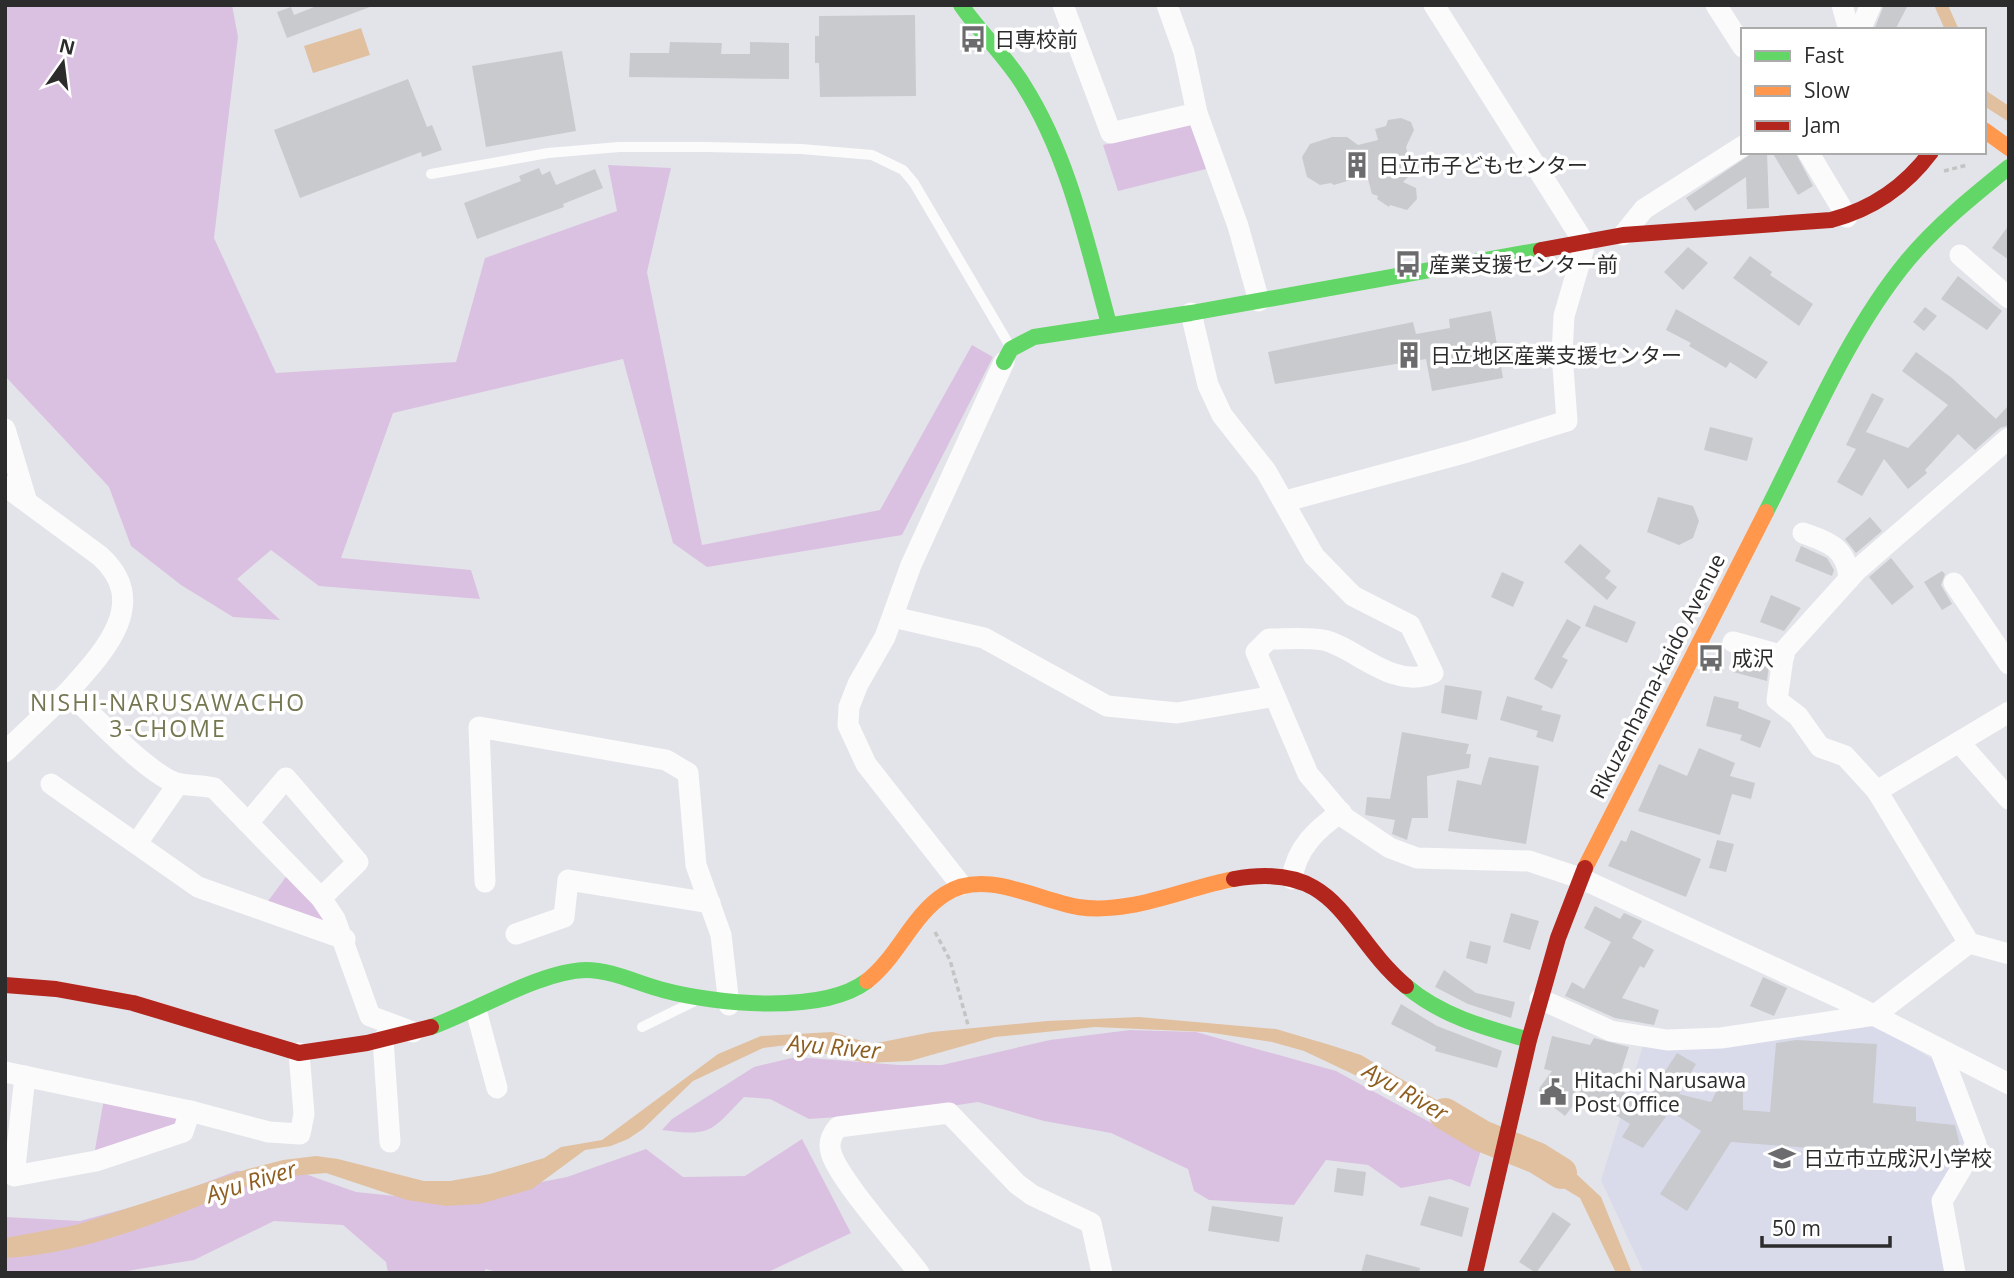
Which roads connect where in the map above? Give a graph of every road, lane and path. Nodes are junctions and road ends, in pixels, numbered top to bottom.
1 (961, 5) edge
2 (1063, 5) edge
3 (1167, 5) edge
4 (1434, 5) edge
5 (1716, 5) edge
6 (1842, 5) edge
7 (1871, 5) edge
8 (1848, 28) edge
9 (1861, 28) edge
10 (1741, 44) edge
11 (1197, 113) junction
12 (1986, 131) edge
13 (1741, 147) edge
14 (2009, 148) edge
15 (1809, 154) edge
16 (1930, 154) edge
17 (2009, 167) edge
18 (431, 174) dead end
19 (1847, 217) junction
20 (1623, 235) junction
21 (1585, 244) junction
22 (1960, 255) dead end
23 (2009, 298) edge
24 (1259, 301) junction
25 (1191, 313) junction
26 (1109, 324) junction
27 (1008, 355) junction
28 (5, 429) edge
29 (2009, 438) edge
30 (5, 486) edge
31 (26, 499) junction
32 (1286, 501) junction
33 (1803, 533) dead end
34 (1849, 579) junction
35 (1954, 583) dead end
36 (893, 617) junction
37 (1733, 642) dead end
38 (1784, 656) junction
39 (2009, 664) edge
40 (68, 692) junction
41 (1275, 696) junction
42 (2009, 712) edge
43 (1959, 742) junction
44 (5, 752) edge
45 (178, 783) junction
46 (51, 784) dead end
47 (1877, 791) junction
48 (2009, 799) edge
49 (1340, 812) junction
50 (248, 823) junction
51 (137, 843) junction
52 (1292, 878) junction
53 (1580, 878) junction
54 (485, 882) dead end
55 (961, 885) junction
56 (321, 898) junction
57 (709, 903) junction
58 (921, 920) junction
59 (516, 934) dead end
60 (345, 939) junction
61 (1969, 943) junction
62 (2009, 954) edge
63 (5, 985) edge
64 (697, 999) junction
65 (1540, 999) junction
66 (729, 1005) junction
67 (476, 1010) junction
68 (1875, 1015) junction
69 (968, 1025) dead end
70 (642, 1027) dead end
71 (413, 1032) junction
72 (383, 1039) junction
73 (1529, 1040) junction
74 (1940, 1049) junction
75 (299, 1053) junction
76 (15, 1074) edge
77 (2009, 1084) edge
78 (497, 1088) dead end
79 (190, 1111) junction
80 (390, 1142) dead end
81 (919, 1273) edge
82 (1102, 1273) edge
83 (1475, 1273) edge
84 (1955, 1273) edge

1 - 26 main road
2 - 11 street
3 - 11 street
4 - 21 street
5 - 10 street
6 - 8 street
7 - 9 street
11 - 24 street
12 - 14 main road
13 - 20 street
15 - 19 street
16 - 19 main road
17 - 53 main road, Rikuzenhama-kaido Avenue
18 - 27 lane
19 - 20 main road
20 - 21 main road
21 - 24 main road
21 - 32 street
22 - 23 street
24 - 25 main road
25 - 26 main road
25 - 32 street
26 - 27 main road
27 - 36 street
28 - 31 street
29 - 34 street
30 - 31 street
31 - 40 street
32 - 41 street
33 - 34 street
34 - 38 street
35 - 39 street
36 - 41 street
36 - 55 street
37 - 38 street
38 - 47 street
40 - 44 street
40 - 45 street
41 - 49 street
42 - 43 street
43 - 47 street
43 - 48 street
45 - 50 street
45 - 51 street
46 - 51 street
47 - 61 street
49 - 52 street
49 - 53 street
50 - 56 street
50 - 56 street
51 - 60 street
52 - 55 main road
52 - 73 main road
53 - 65 main road, Rikuzenhama-kaido Avenue
53 - 68 street
54 - 57 street
55 - 58 main road
56 - 60 street
57 - 59 street
57 - 66 street
58 - 66 main road
58 - 69 path
60 - 71 street
61 - 62 street
61 - 68 street
63 - 75 main road
64 - 66 main road
64 - 67 main road
64 - 70 lane
65 - 68 street
65 - 73 main road, Rikuzenhama-kaido Avenue
67 - 71 main road
67 - 78 street
68 - 74 street
71 - 72 main road
72 - 75 main road
72 - 80 street
73 - 83 main road, Rikuzenhama-kaido Avenue
74 - 77 street
74 - 84 street
75 - 79 street
76 - 79 street
76 - 79 street
81 - 82 street

